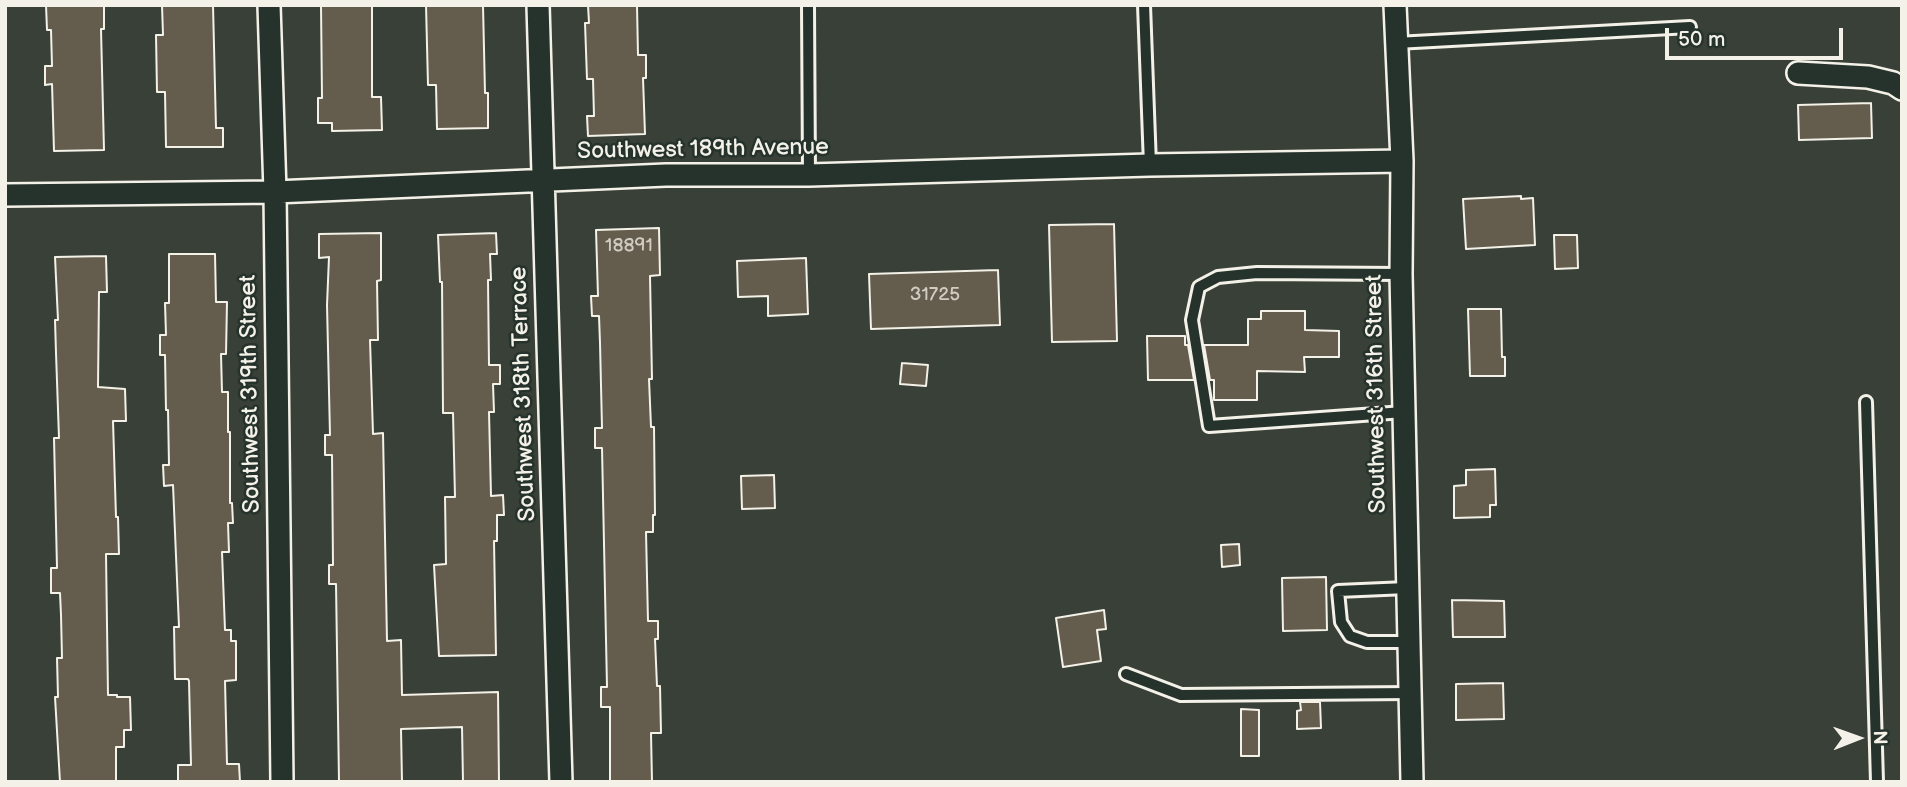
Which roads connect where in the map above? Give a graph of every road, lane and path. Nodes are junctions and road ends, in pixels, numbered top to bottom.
1 (269, 5) edge
2 (538, 5) edge
3 (808, 5) edge
4 (1144, 5) edge
5 (1395, 5) edge
6 (1690, 27) dead end
7 (1396, 43) junction
8 (1798, 73) dead end
9 (1902, 89) edge
10 (1402, 161) junction
11 (1150, 165) junction
12 (809, 175) junction
13 (544, 179) junction
14 (275, 192) junction
15 (5, 195) edge
16 (1401, 274) junction
17 (1866, 401) dead end
18 (1404, 412) junction
19 (1407, 588) junction
20 (1409, 642) junction
21 (1126, 674) dead end
22 (1410, 693) junction
23 (282, 782) edge
24 (561, 782) edge
25 (1412, 782) edge
26 (1877, 782) edge

1 - 14 street, Southwest 319th Street
2 - 13 street, Southwest 318th Terrace
3 - 12 lane
4 - 11 lane
5 - 7 street, Southwest 316th Street
6 - 7 lane
7 - 10 street, Southwest 316th Street
8 - 9 street
10 - 11 street, Southwest 189th Avenue
10 - 16 street, Southwest 316th Street
11 - 12 street, Southwest 189th Avenue
12 - 13 street, Southwest 189th Avenue
13 - 14 street, Southwest 189th Avenue
13 - 24 street, Southwest 318th Terrace
14 - 15 street, Southwest 189th Avenue
14 - 23 street, Southwest 319th Street
16 - 18 street, Southwest 316th Street
16 - 18 lane
17 - 26 lane
18 - 19 street, Southwest 316th Street
19 - 20 street, Southwest 316th Street
19 - 20 lane
20 - 22 street, Southwest 316th Street
21 - 22 lane
22 - 25 street, Southwest 316th Street

